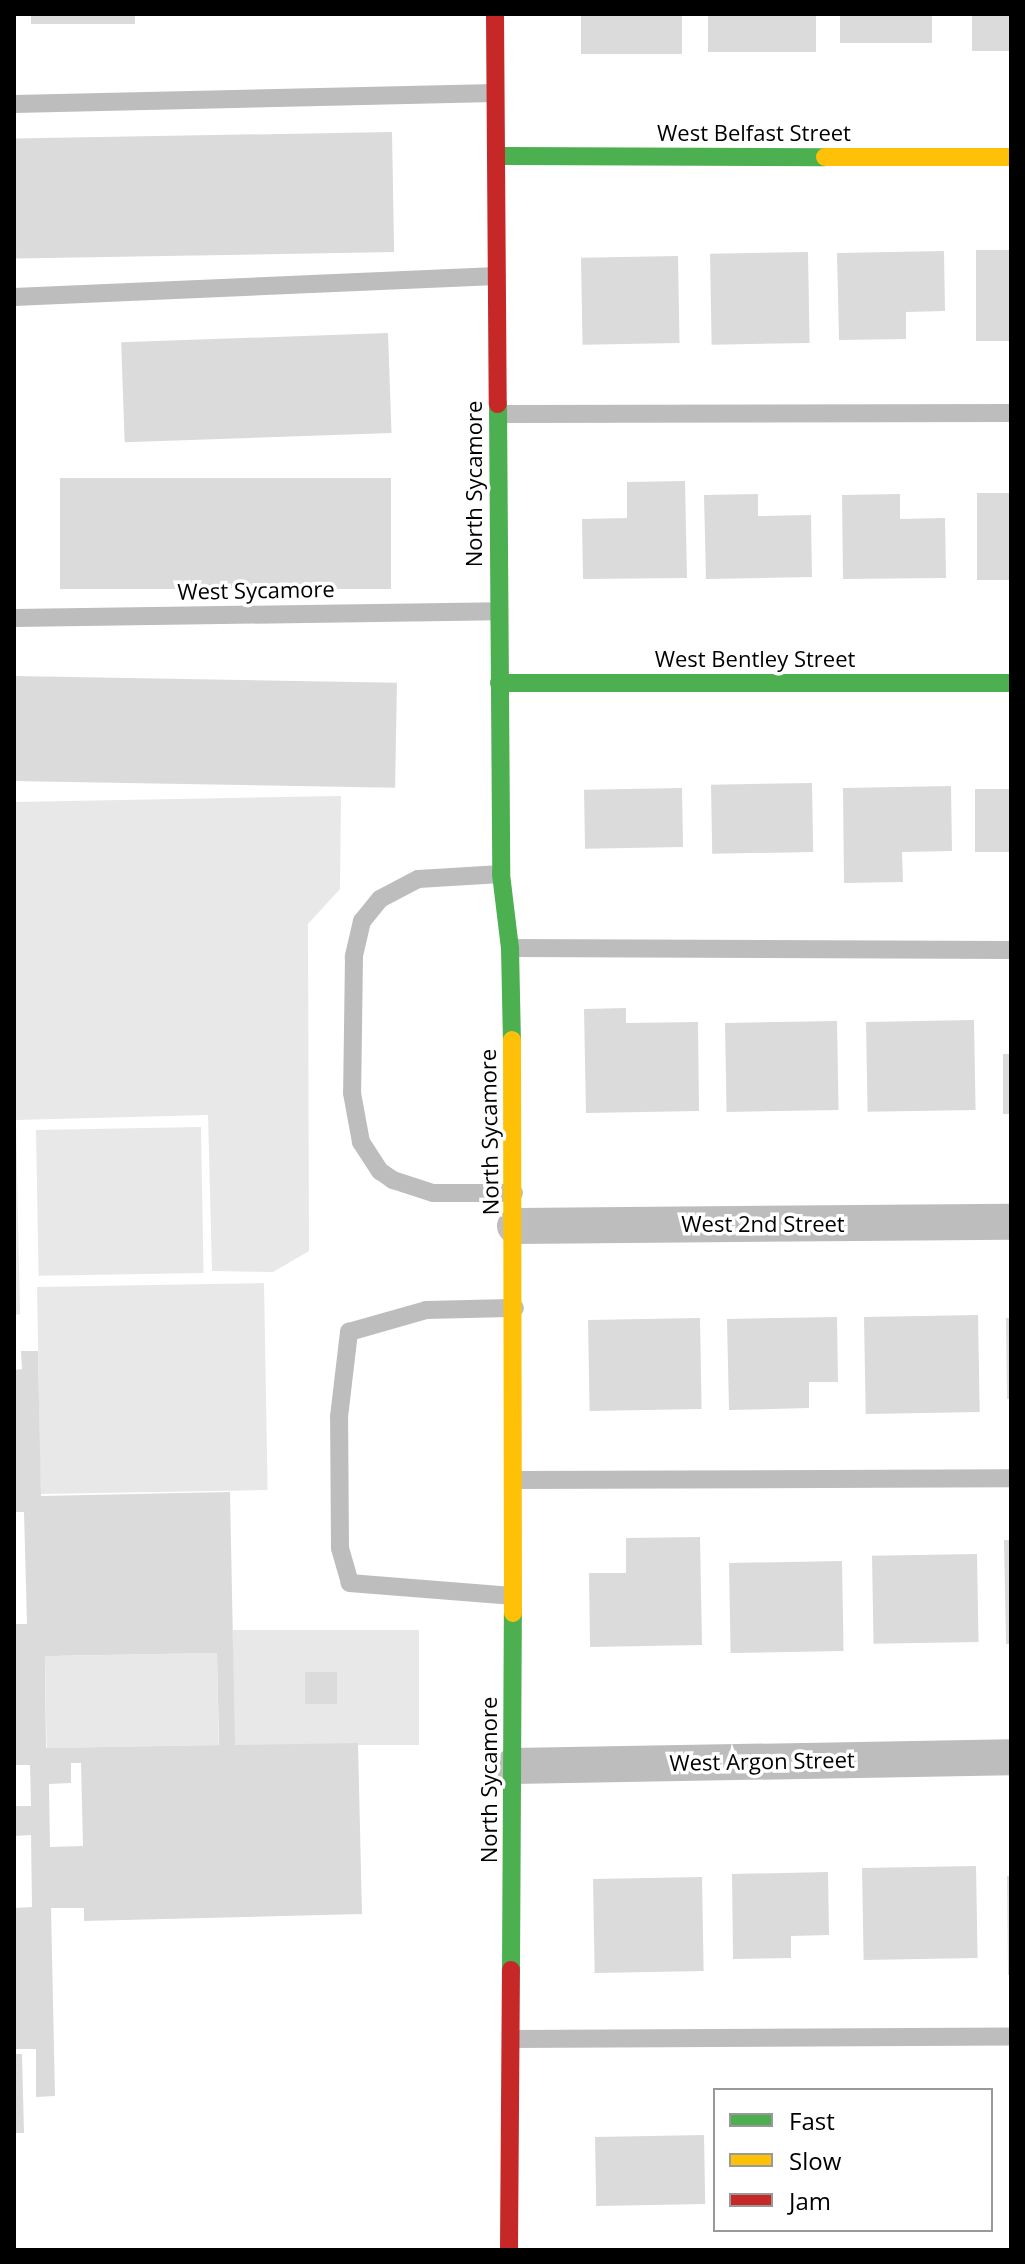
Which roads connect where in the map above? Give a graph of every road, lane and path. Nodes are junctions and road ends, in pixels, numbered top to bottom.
1 (495, 14) edge
2 (496, 93) junction
3 (14, 104) edge
4 (496, 156) junction
5 (1011, 157) edge
6 (497, 276) junction
7 (14, 297) edge
8 (1011, 413) edge
9 (498, 414) junction
10 (499, 611) junction
11 (14, 618) edge
12 (499, 683) junction
13 (1011, 683) edge
14 (501, 874) junction
15 (510, 948) junction
16 (1011, 950) edge
17 (514, 1210) junction
18 (1011, 1222) edge
19 (515, 1308) junction
20 (1011, 1478) edge
21 (515, 1480) junction
22 (514, 1596) junction
23 (1011, 1757) edge
24 (513, 1766) junction
25 (1011, 2036) edge
26 (512, 2039) junction
27 (509, 2250) edge

1 - 2 street, North Sycamore
2 - 3 lane
2 - 4 street, North Sycamore
4 - 5 street, West Belfast Street
4 - 6 street, North Sycamore
6 - 7 lane
6 - 9 street, North Sycamore
8 - 9 lane
9 - 10 street, North Sycamore
10 - 11 lane, West Sycamore
10 - 12 street, North Sycamore
12 - 13 street, West Bentley Street
12 - 14 street, North Sycamore
14 - 15 street, North Sycamore
14 - 17 lane
15 - 16 lane
15 - 17 street, North Sycamore
17 - 18 street, West 2nd Street
17 - 19 street, North Sycamore
19 - 21 street, North Sycamore
19 - 22 lane
20 - 21 lane
21 - 22 street, North Sycamore
22 - 24 street, North Sycamore
23 - 24 street, West Argon Street
24 - 26 street, North Sycamore
25 - 26 lane
26 - 27 street, North Sycamore

